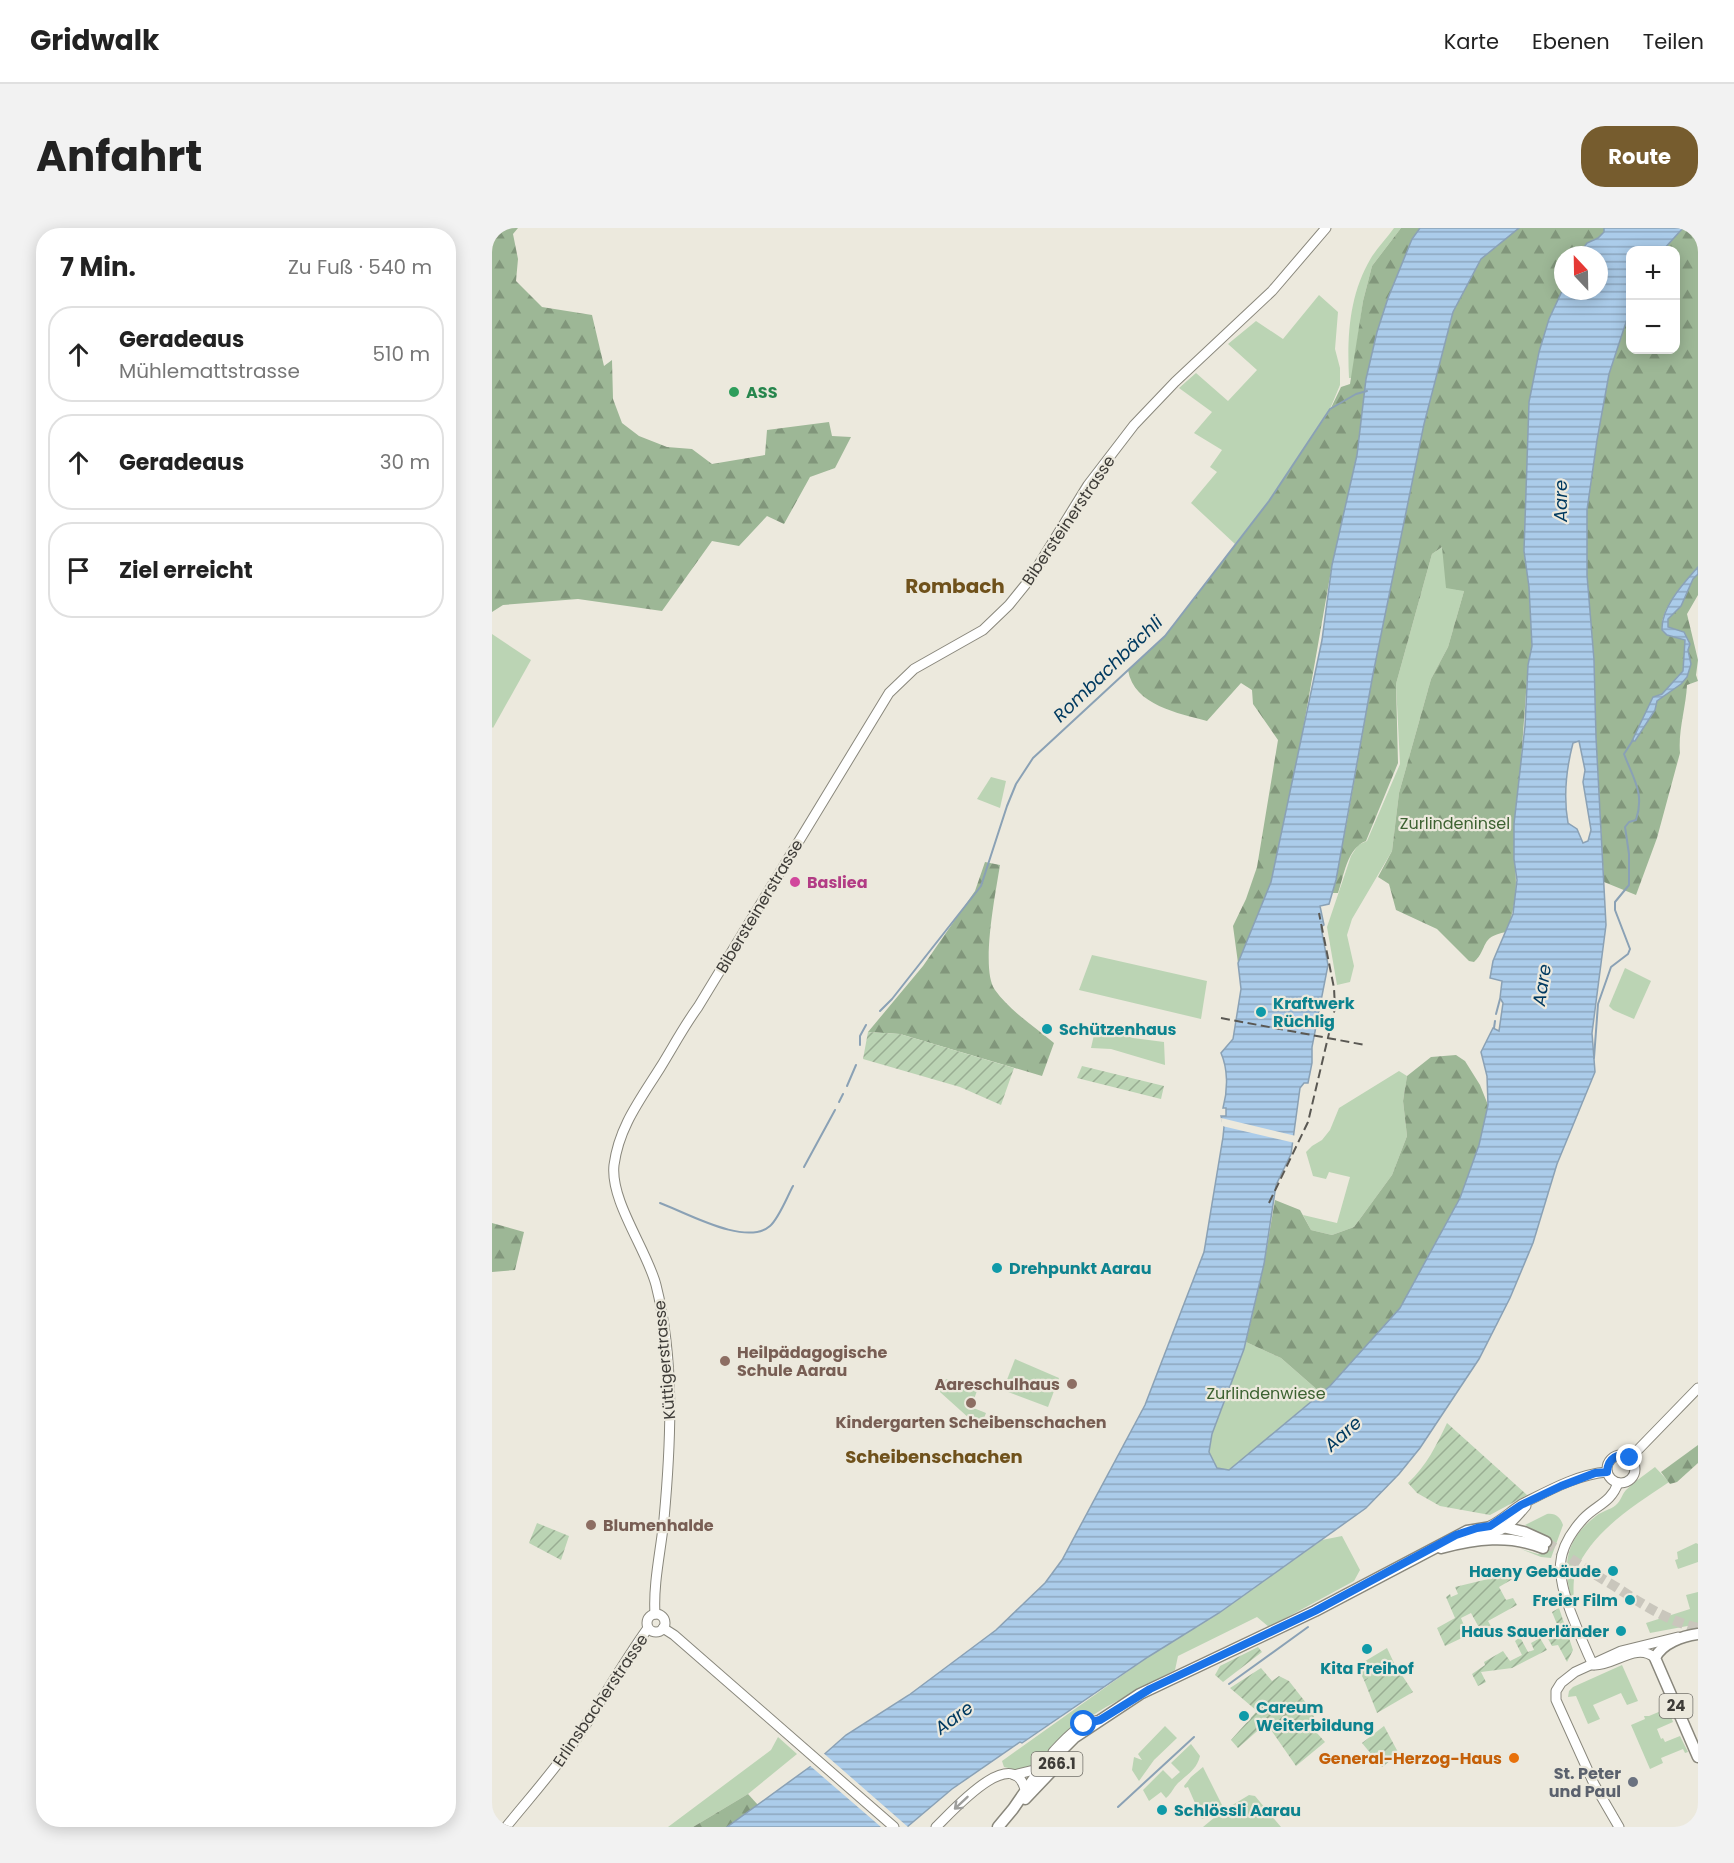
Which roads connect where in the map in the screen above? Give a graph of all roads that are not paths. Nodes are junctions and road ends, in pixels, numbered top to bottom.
1 (1326, 228) edge
2 (685, 1024) joint
3 (1698, 1388) edge
4 (1630, 1458) junction
5 (1607, 1472) junction
6 (1618, 1483) junction
7 (1533, 1500) junction
8 (1490, 1526) junction
9 (1506, 1528) junction
10 (1454, 1544) junction
11 (1428, 1551) junction
12 (655, 1614) junction
13 (648, 1628) junction
14 (663, 1628) junction
15 (1694, 1634) edge
16 (1655, 1658) junction
17 (1593, 1665) junction
18 (1100, 1720) junction
19 (1698, 1757) edge
20 (1014, 1775) junction
21 (1025, 1789) junction
22 (1013, 1809) junction
23 (506, 1827) edge
24 (894, 1827) edge
25 (936, 1827) edge
26 (998, 1827) edge
27 (1619, 1827) edge

1 - 2 main road, Bibersteinerstrasse
2 - 12 main road, Küttigerstrasse
3 - 4 main road
4 - 5 main road
4 - 6 main road
5 - 6 main road
5 - 7 main road
6 - 17 main road
7 - 8 main road
7 - 9 main road
8 - 9 main road
8 - 11 main road
9 - 10 main road
9 - 10 main road
10 - 11 main road
11 - 18 main road
12 - 13 main road
12 - 14 main road
13 - 14 main road
13 - 23 main road, Erlinsbacherstrasse
14 - 24 main road
15 - 16 main road
15 - 17 main road
16 - 17 main road
16 - 19 main road, 24
17 - 27 main road
18 - 20 main road, 266.1
18 - 21 main road
18 - 22 main road, 266.1
20 - 21 main road, 266.1
20 -> 25 main road, 266.1
21 - 22 main road
22 - 26 main road

